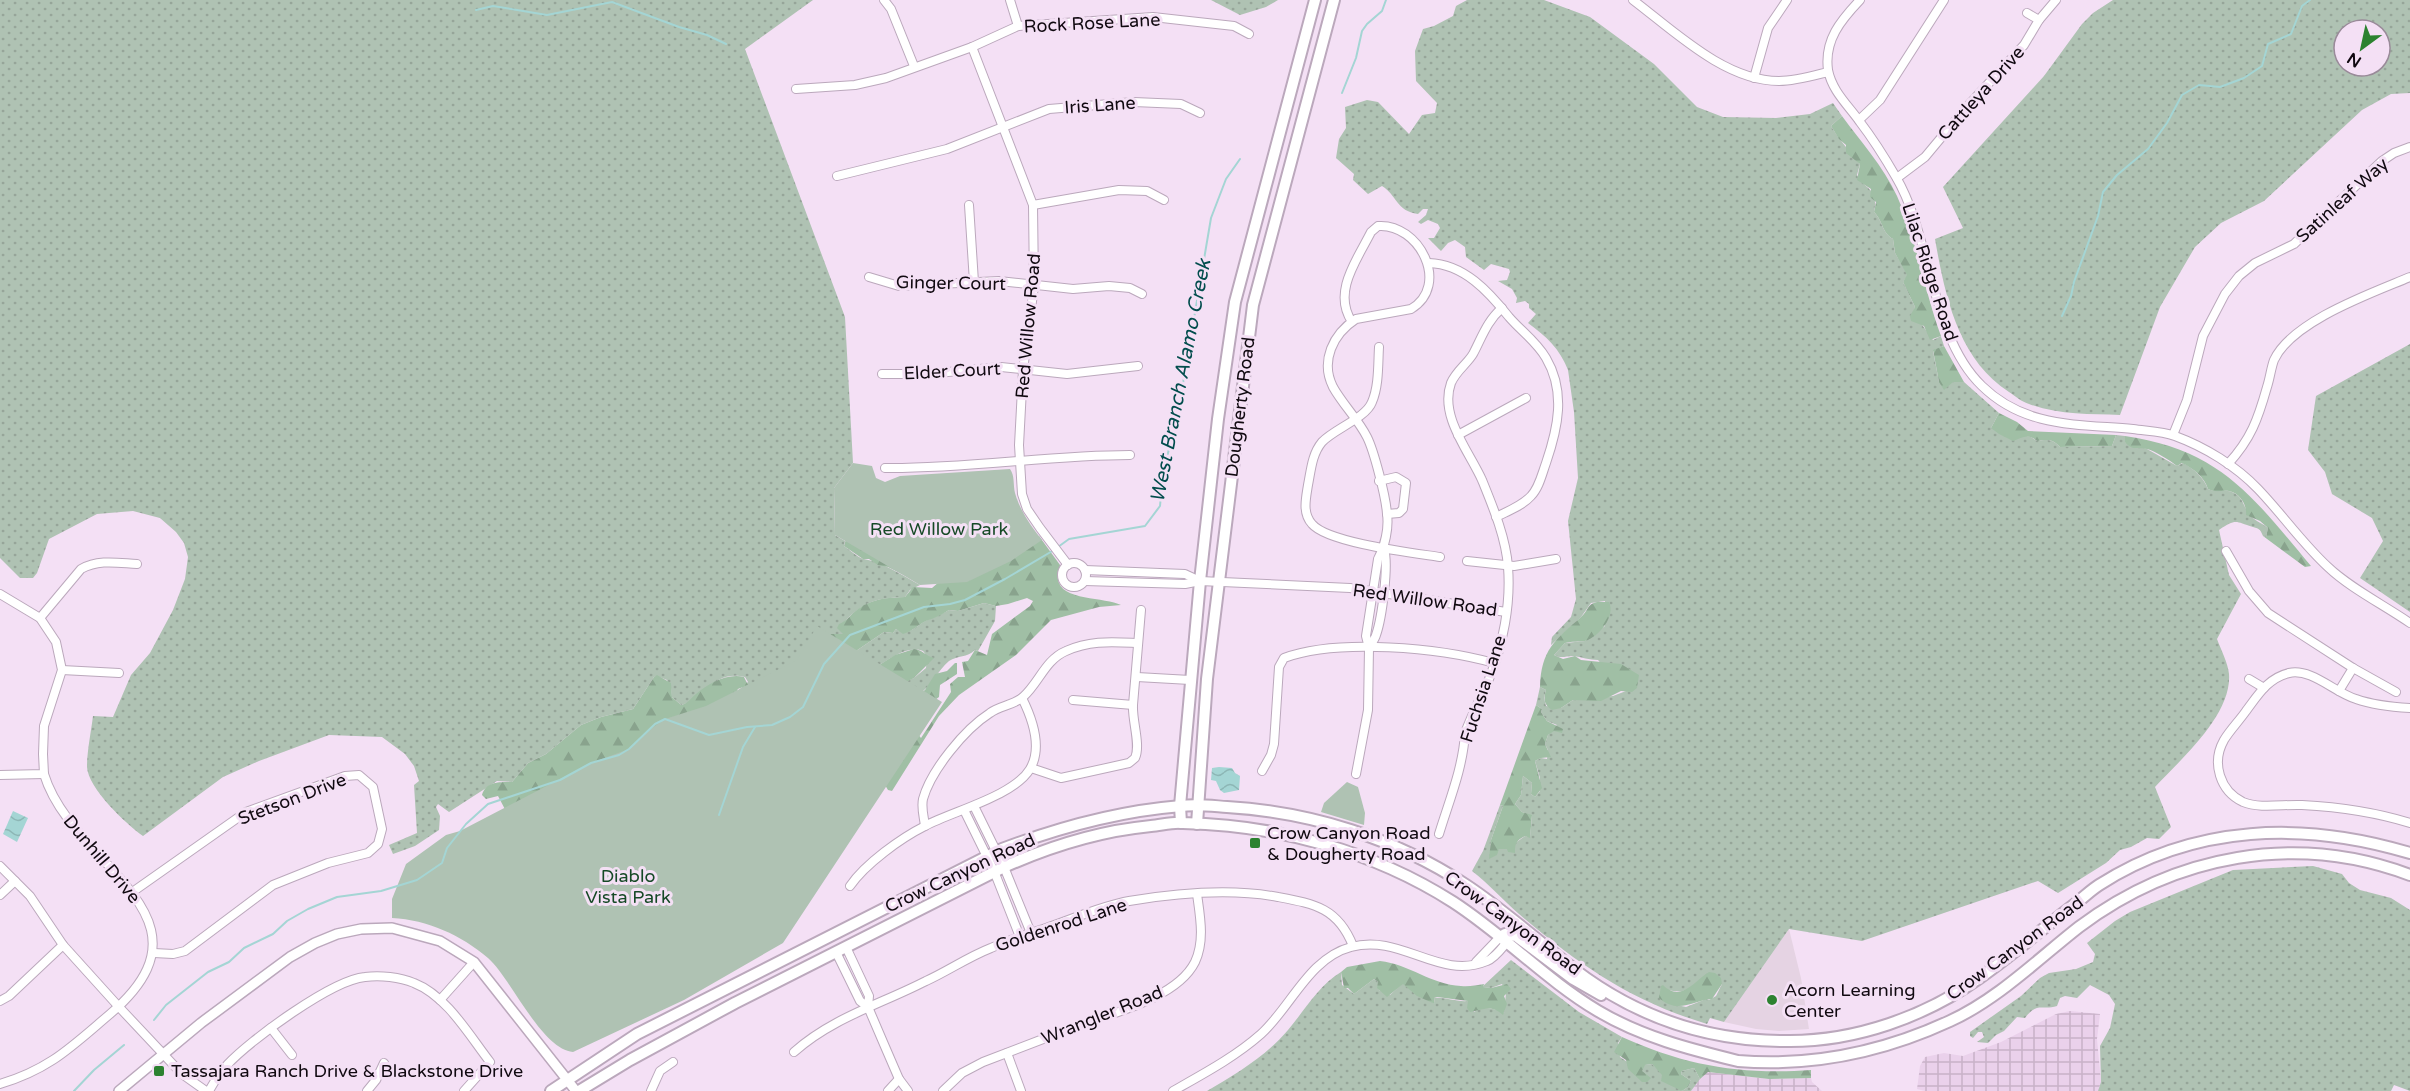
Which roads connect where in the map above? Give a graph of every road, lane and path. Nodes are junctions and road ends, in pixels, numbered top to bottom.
1 (884, 0) edge
2 (1010, 0) edge
3 (1315, 0) edge
4 (1334, 0) edge
5 (1633, 0) edge
6 (1788, 0) edge
7 (1860, 0) edge
8 (1944, 0) edge
9 (2056, 0) edge
10 (2027, 14) dead end
11 (2039, 20) junction
12 (1018, 26) junction
13 (1249, 34) dead end
14 (972, 47) junction
15 (914, 66) junction
16 (1828, 72) junction
17 (1754, 78) junction
18 (796, 89) dead end
19 (1200, 112) dead end
20 (1859, 120) junction
21 (1002, 126) junction
22 (2410, 148) edge
23 (837, 176) dead end
24 (1897, 178) junction
25 (1164, 201) dead end
26 (969, 205) dead end
27 (1034, 205) junction
28 (1429, 263) junction
29 (869, 277) dead end
30 (2410, 277) edge
31 (974, 282) junction
32 (1034, 286) junction
33 (1142, 294) dead end
34 (1502, 308) junction
35 (1352, 322) junction
36 (1379, 347) dead end
37 (1138, 366) dead end
38 (1023, 370) junction
39 (882, 374) dead end
40 (1526, 398) dead end
41 (1355, 418) junction
42 (1458, 435) junction
43 (2173, 435) junction
44 (1130, 455) dead end
45 (1020, 460) junction
46 (2228, 464) junction
47 (885, 468) dead end
48 (1379, 481) junction
49 (1388, 514) junction
50 (1496, 517) junction
51 (1384, 549) junction
52 (2226, 551) dead end
53 (1440, 557) dead end
54 (1556, 559) dead end
55 (1467, 561) dead end
56 (1066, 562) junction
57 (137, 564) dead end
58 (1508, 566) junction
59 (1085, 570) junction
60 (1085, 581) junction
61 (1200, 581) junction
62 (1219, 582) junction
63 (1373, 592) junction
64 (1383, 593) junction
65 (0, 594) edge
66 (1141, 610) dead end
67 (1506, 612) junction
68 (40, 618) junction
69 (2410, 622) edge
70 (1138, 643) junction
71 (1369, 648) junction
72 (1494, 663) junction
73 (2353, 668) junction
74 (62, 670) junction
75 (119, 673) dead end
76 (1137, 677) junction
77 (2249, 679) dead end
78 (1190, 680) junction
79 (2264, 688) junction
80 (2339, 691) junction
81 (2396, 692) dead end
82 (1023, 698) junction
83 (1072, 700) dead end
84 (1133, 705) junction
85 (2410, 708) edge
86 (1031, 768) junction
87 (1262, 771) dead end
88 (44, 774) junction
89 (1356, 774) dead end
90 (0, 775) edge
91 (974, 806) junction
92 (1180, 806) junction
93 (1198, 806) junction
94 (964, 810) junction
95 (1181, 822) junction
96 (2410, 823) edge
97 (1197, 824) junction
98 (925, 826) junction
99 (1439, 834) dead end
100 (2410, 853) edge
101 (992, 854) junction
102 (0, 866) edge
103 (999, 869) junction
104 (2410, 876) edge
105 (15, 881) junction
106 (850, 886) dead end
107 (131, 893) junction
108 (1197, 894) junction
109 (0, 895) edge
110 (1031, 933) junction
111 (1020, 937) junction
112 (1503, 940) junction
113 (63, 945) junction
114 (1353, 946) junction
115 (841, 949) junction
116 (154, 953) junction
117 (474, 962) junction
118 (440, 999) junction
119 (1622, 1000) junction
120 (0, 1001) edge
121 (119, 1007) junction
122 (868, 1007) junction
123 (271, 1028) junction
124 (794, 1052) dead end
125 (1007, 1053) junction
126 (164, 1054) junction
127 (292, 1055) dead end
128 (673, 1062) dead end
129 (384, 1063) dead end
130 (567, 1078) junction
131 (899, 1079) junction
132 (0, 1084) edge
133 (120, 1091) edge
134 (207, 1091) edge
135 (367, 1091) edge
136 (464, 1091) edge
137 (550, 1091) edge
138 (578, 1091) edge
139 (651, 1091) edge
140 (888, 1091) edge
141 (908, 1091) edge
142 (943, 1091) edge
143 (1022, 1091) edge
144 (1173, 1091) edge

1 - 15 street
2 - 12 street
3 - 61 main road, Dougherty Road
4 - 62 main road, Dougherty Road
5 - 17 street
6 - 17 street
7 - 16 street
8 - 20 street
9 - 11 street, Cattleya Drive
10 - 11 street
11 - 24 street, Cattleya Drive
12 - 13 street, Rock Rose Lane
12 - 14 street, Rock Rose Lane
14 - 15 street, Rock Rose Lane
14 - 21 street, Red Willow Road
15 - 18 street, Rock Rose Lane
16 - 17 street
16 - 20 street, Lilac Ridge Road
19 - 21 street, Iris Lane
20 - 24 street, Lilac Ridge Road
21 - 23 street, Iris Lane
21 - 27 street, Red Willow Road
22 - 43 street, Satinleaf Way
24 - 43 street, Lilac Ridge Road
25 - 27 street
26 - 31 street
27 - 32 street, Red Willow Road
28 - 34 street
28 - 35 street
28 - 35 street
29 - 31 street, Ginger Court
30 - 46 street
31 - 32 street, Ginger Court
32 - 33 street, Ginger Court
32 - 38 street, Red Willow Road
34 - 42 street, Fuchsia Lane
34 - 50 street
35 - 41 street
36 - 41 street
37 - 38 street, Elder Court
38 - 39 street, Elder Court
38 - 45 street, Red Willow Road
40 - 42 street
41 - 48 street
41 - 51 street
42 - 50 street, Fuchsia Lane
43 - 46 street, Lilac Ridge Road
44 - 45 street
45 - 47 street
45 - 56 street, Red Willow Road
46 - 69 street, Lilac Ridge Road
48 - 49 street
48 - 49 street
49 - 51 street
50 - 58 street, Fuchsia Lane
51 - 53 street
51 - 63 street
51 - 64 street
52 - 73 street
54 - 58 street
55 - 58 street
56 - 59 street
56 - 60 street
57 - 68 street
58 - 67 street, Fuchsia Lane
59 - 60 street
59 - 61 street, Red Willow Road
60 - 61 street, Red Willow Road
61 - 62 street, Red Willow Road
61 - 78 main road, Dougherty Road
62 - 63 street, Red Willow Road
62 - 93 main road, Dougherty Road
63 - 64 street, Red Willow Road
63 - 71 street
64 - 67 street, Red Willow Road
64 - 71 street
65 - 68 street
66 - 70 street
67 - 72 street, Fuchsia Lane
68 - 74 street
70 - 76 street
70 - 82 street
71 - 72 street
71 - 87 street
71 - 89 street
72 - 99 street, Fuchsia Lane
73 - 80 street
73 - 81 street
74 - 75 street
74 - 88 street, Dunhill Drive
76 - 78 street
76 - 84 street
77 - 79 street
78 - 92 main road, Dougherty Road
79 - 80 street
79 - 96 street
80 - 85 street
82 - 86 street
82 - 98 street
83 - 84 street
84 - 86 street
86 - 91 street
88 - 90 street
88 - 107 street, Dunhill Drive
91 - 94 street
91 - 101 street
92 - 93 main road, Crow Canyon Road
92 - 95 main road, Dougherty Road
92 - 101 main road, Crow Canyon Road
93 - 97 main road, Dougherty Road
93 - 119 main road, Crow Canyon Road
94 - 98 street
94 - 101 street
95 - 97 main road, Crow Canyon Road
95 - 103 main road, Crow Canyon Road
97 - 112 main road, Crow Canyon Road
98 - 106 street
100 - 119 main road, Crow Canyon Road
101 - 103 street
101 - 130 main road, Crow Canyon Road
102 - 105 street
103 - 110 street
103 - 111 street
103 - 115 main road, Crow Canyon Road
104 - 112 main road, Crow Canyon Road
105 - 109 street
105 - 113 street
107 - 116 street, Dunhill Drive
107 - 116 street, Stetson Drive
108 - 110 street, Goldenrod Lane
108 - 114 street, Goldenrod Lane
108 - 125 street, Wrangler Road
110 - 111 street, Goldenrod Lane
111 - 122 street, Goldenrod Lane
112 - 114 street
112 - 119 main road
113 - 120 street
113 - 121 street
114 - 144 street
115 - 122 street
115 - 138 main road, Crow Canyon Road
116 - 121 street
117 - 118 street
117 - 126 street
117 - 130 street
118 - 123 street
118 - 136 street
121 - 126 street
121 - 132 street
122 - 124 street, Goldenrod Lane
122 - 131 street
123 - 127 street
123 - 134 street
125 - 142 street, Wrangler Road
125 - 143 street
126 - 133 street
126 - 134 street
128 - 139 street
129 - 135 street
130 - 137 main road, Crow Canyon Road
130 - 138 street
131 - 140 street
131 - 141 street

